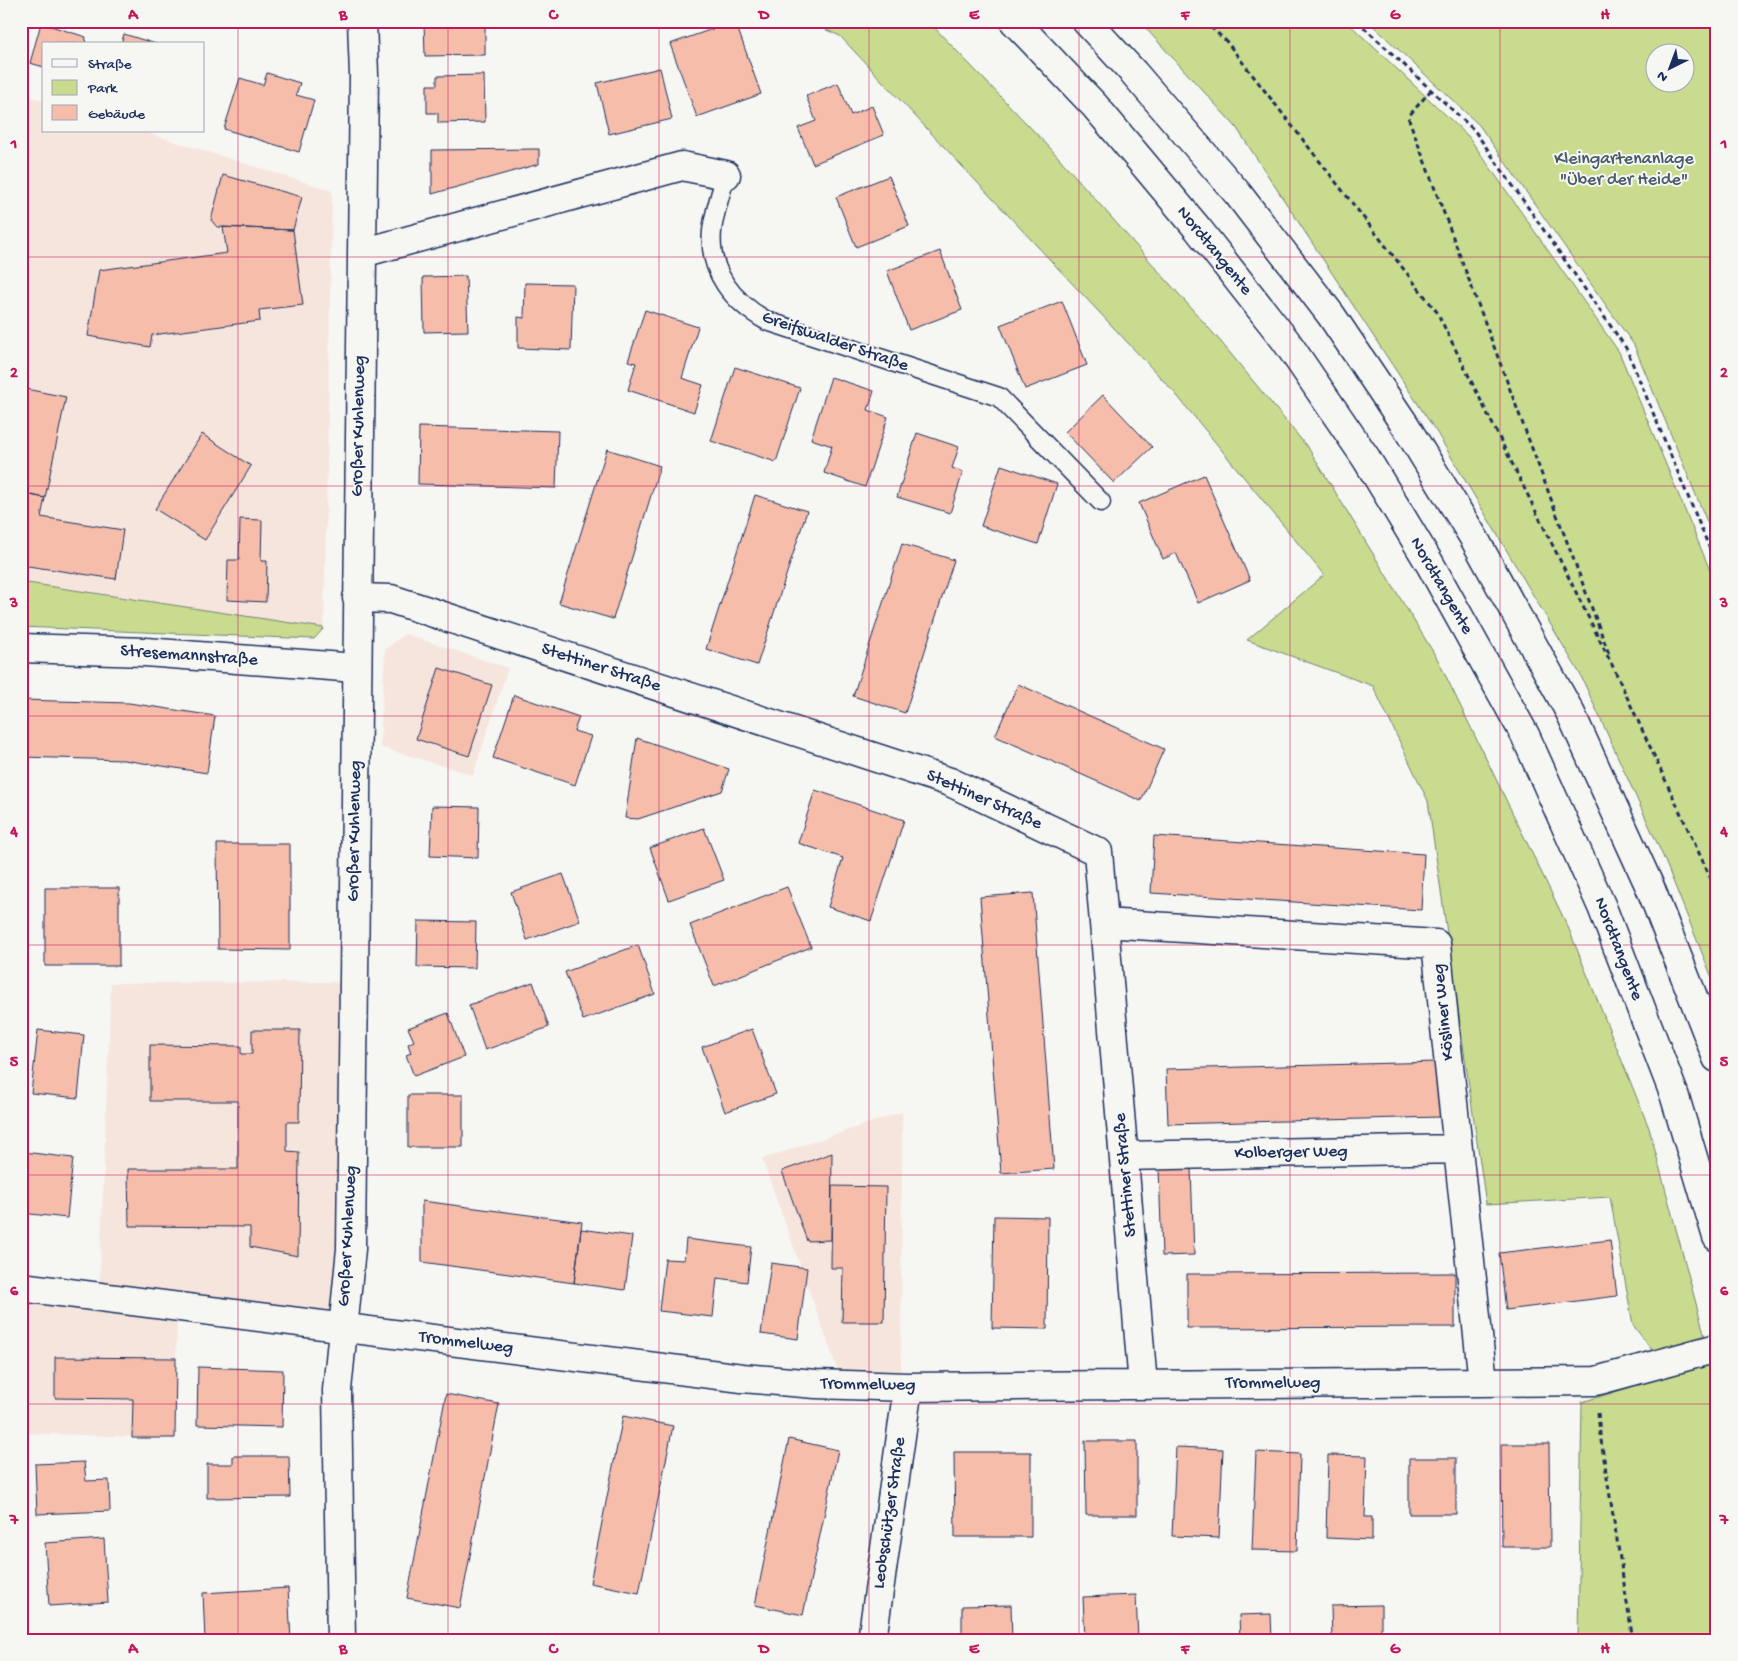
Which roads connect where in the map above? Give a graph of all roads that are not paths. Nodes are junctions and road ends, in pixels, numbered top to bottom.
1 (362, 21) edge
2 (1014, 21) edge
3 (1086, 21) edge
4 (726, 175) joint
5 (362, 253) junction
6 (1101, 502) dead end
7 (357, 598) junction
8 (21, 648) edge
9 (356, 668) junction
10 (1104, 923) junction
11 (1717, 1058) edge
12 (1458, 1149) junction
13 (1124, 1156) junction
14 (1717, 1237) edge
15 (21, 1287) edge
16 (343, 1327) junction
17 (1717, 1348) edge
18 (1482, 1382) junction
19 (1143, 1385) junction
20 (908, 1386) junction
21 (341, 1640) edge
22 (872, 1640) edge

1 - 5 main road, Großer Kuhlenweg
2 - 14 main road, Nordtangente
3 - 11 main road
4 - 5 main road, Greifswalder Straße
4 - 6 lane, Greifswalder Straße
5 - 7 main road, Großer Kuhlenweg
7 - 9 main road, Großer Kuhlenweg
7 - 10 main road, Stettiner Straße
8 - 9 main road, Stresemannstraße
9 - 16 main road, Großer Kuhlenweg
10 - 12 main road, Kösliner Weg
10 - 13 main road, Stettiner Straße
12 - 13 main road, Kolberger Weg
12 - 18 main road, Kösliner Weg
13 - 19 main road, Stettiner Straße
15 - 16 main road, Trommelweg
16 - 20 main road, Trommelweg
16 - 21 main road, Großer Kuhlenweg
17 - 18 main road, Trommelweg
18 - 19 main road, Trommelweg
19 - 20 main road, Trommelweg
20 - 22 main road, Leobschützer Straße

